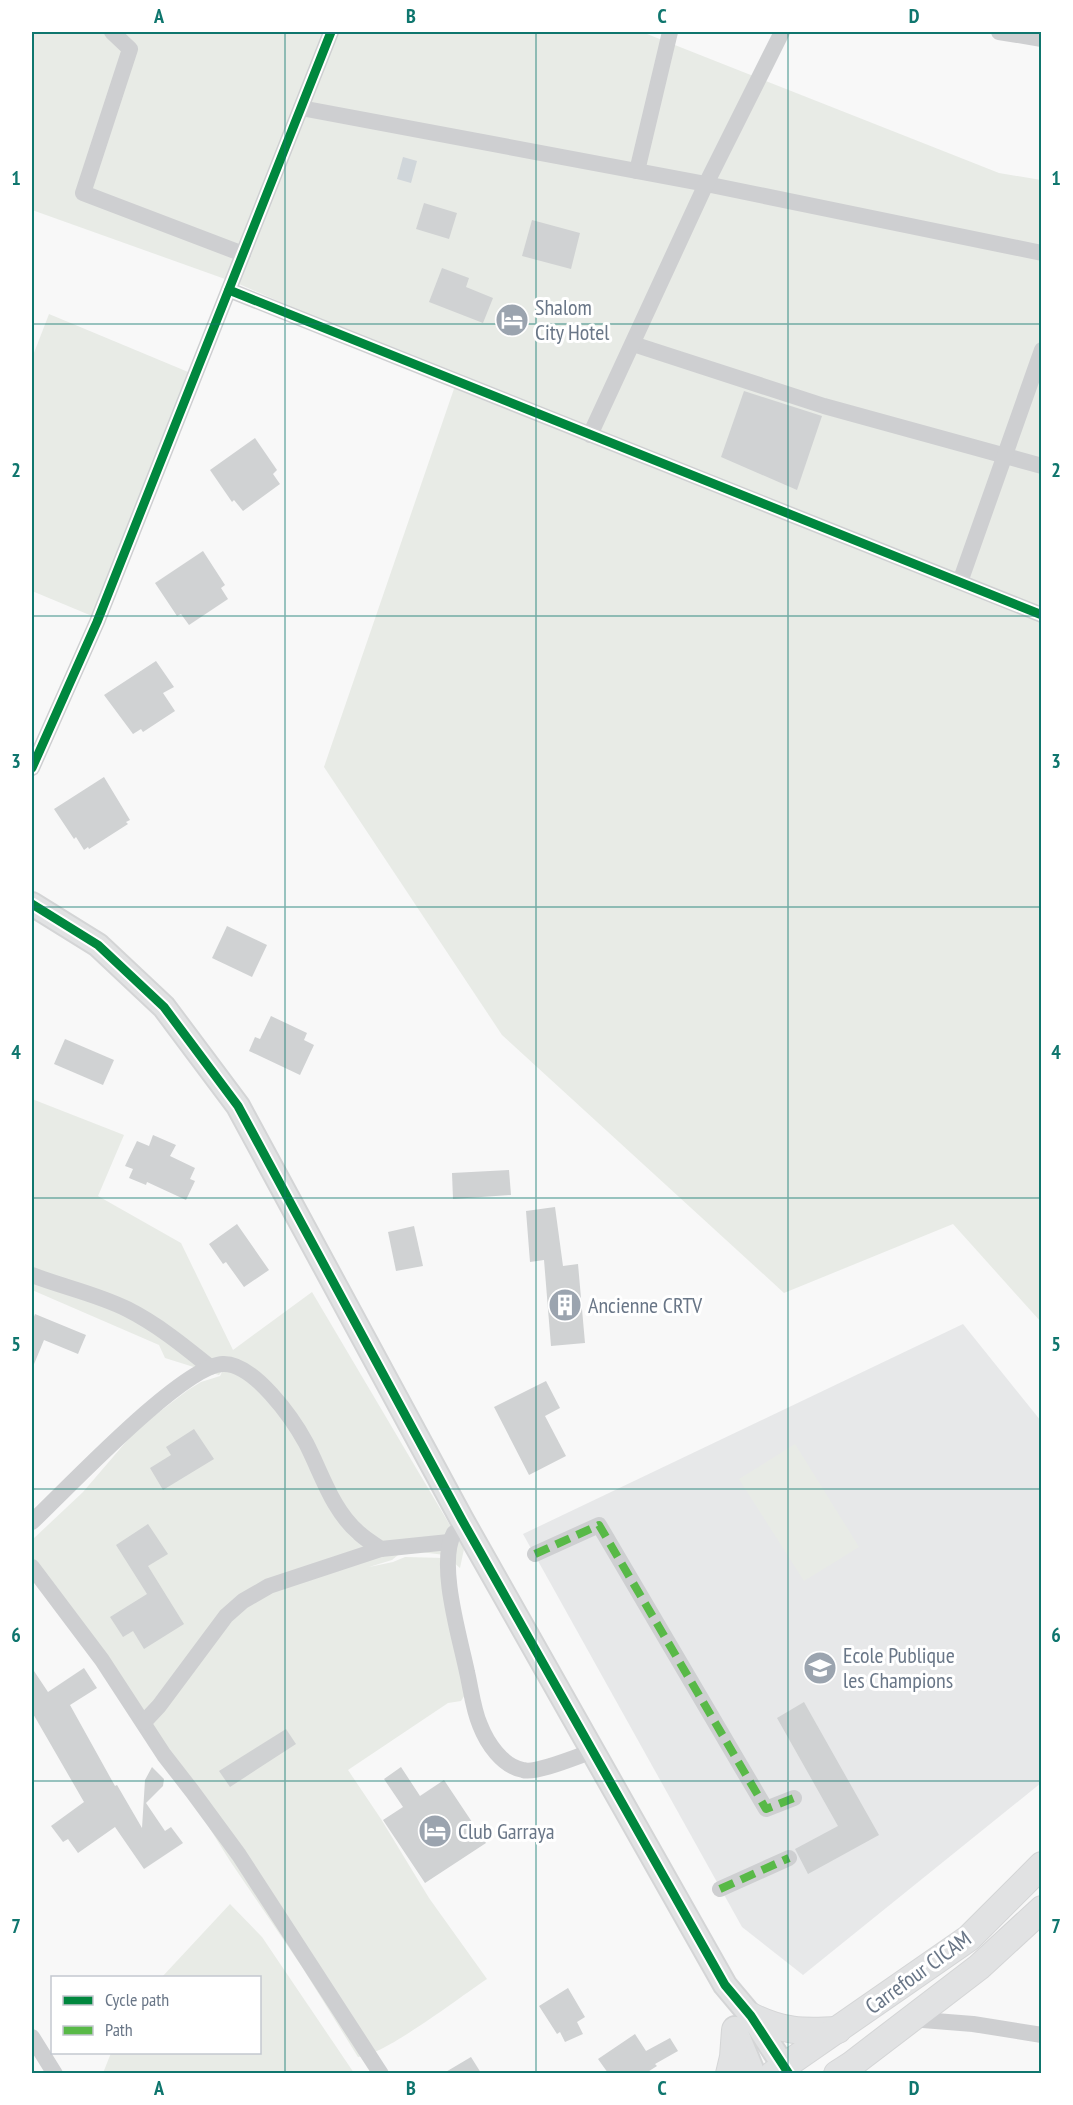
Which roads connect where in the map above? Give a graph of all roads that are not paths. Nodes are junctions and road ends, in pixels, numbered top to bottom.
1 (112, 32) edge
2 (331, 32) edge
3 (670, 32) edge
4 (782, 32) edge
5 (999, 32) edge
6 (1041, 39) edge
7 (301, 108) junction
8 (637, 171) junction
9 (706, 184) junction
10 (1041, 253) edge
11 (243, 254) junction
12 (229, 290) junction
13 (633, 344) junction
14 (1041, 350) edge
15 (590, 435) junction
16 (1006, 455) junction
17 (1041, 466) edge
18 (960, 582) junction
19 (1041, 615) edge
20 (32, 768) edge
21 (32, 904) edge
22 (32, 1275) edge
23 (210, 1367) junction
24 (462, 1520) junction
25 (32, 1522) edge
26 (449, 1542) junction
27 (381, 1549) junction
28 (535, 1554) dead end
29 (32, 1567) edge
30 (144, 1722) junction
31 (593, 1751) junction
32 (794, 1798) dead end
33 (789, 1858) dead end
34 (1041, 1865) edge
35 (720, 1889) dead end
36 (1041, 1909) edge
37 (910, 2019) junction
38 (743, 2023) junction
39 (838, 2030) junction
40 (1041, 2035) edge
41 (32, 2037) edge
42 (845, 2070) edge
43 (782, 2071) edge
44 (56, 2073) edge
45 (381, 2073) edge
46 (729, 2073) edge
47 (754, 2073) edge

1 - 11 street
2 - 7 street
3 - 8 street
4 - 9 street
5 - 6 street
7 - 8 street
7 - 11 street
8 - 9 street
9 - 10 street
9 - 13 street
11 - 12 street
12 - 15 street
12 - 20 street
13 - 15 street
13 - 16 street
14 - 16 street
15 - 18 street
16 - 17 street
16 - 18 street
18 - 19 street
21 - 24 street
22 - 23 street
23 - 25 street
23 - 27 street
24 - 26 street
24 - 31 street
26 - 27 street
26 - 31 street
27 - 30 street
28 - 32 street
29 - 30 street
30 - 45 street
31 - 38 street
33 - 35 street
34 - 39 main road, Carrefour CICAM
36 - 37 main road
37 - 40 street
37 - 42 main road
38 - 39 main road
38 - 43 street
38 - 46 main road
38 - 47 street
39 - 43 main road, Carrefour CICAM
41 - 44 street

